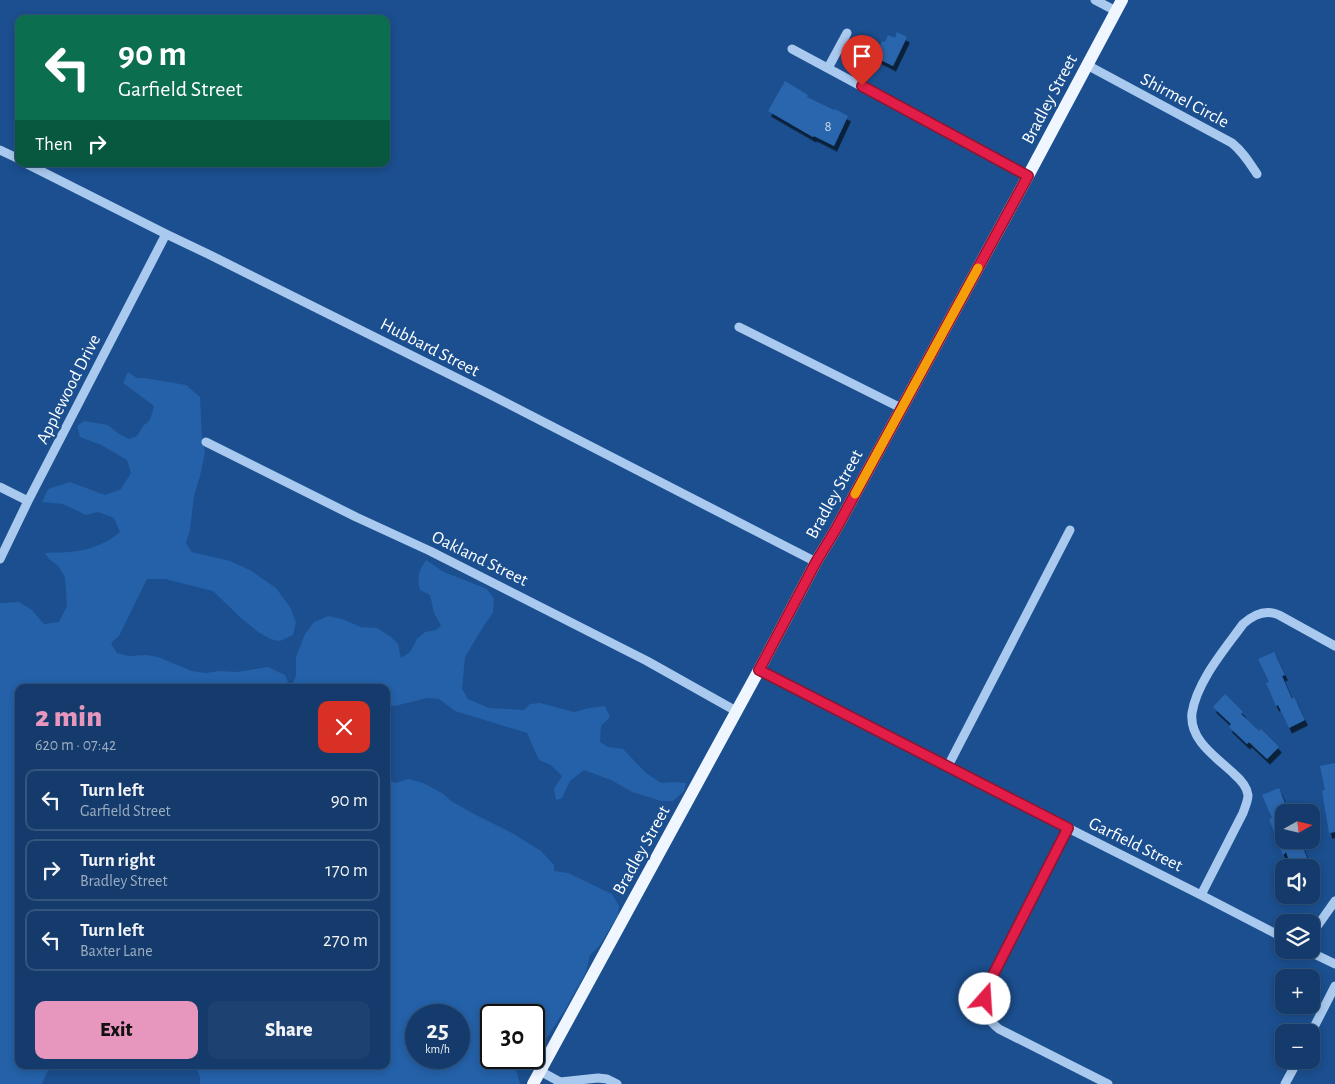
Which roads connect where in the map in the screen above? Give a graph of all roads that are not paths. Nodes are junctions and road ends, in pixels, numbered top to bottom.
1 (1095, 0) edge
2 (1119, 5) edge
3 (848, 33) dead end
4 (792, 48) dead end
5 (1087, 66) junction
6 (828, 68) junction
7 (0, 150) edge
8 (15, 157) edge
9 (33, 167) edge
10 (1257, 174) dead end
11 (1028, 176) junction
12 (166, 234) junction
13 (739, 327) dead end
14 (901, 408) junction
15 (206, 442) dead end
16 (0, 487) edge
17 (28, 501) junction
18 (1070, 530) dead end
19 (0, 559) edge
20 (816, 562) junction
21 (1335, 646) edge
22 (759, 670) junction
23 (736, 711) junction
24 (948, 766) junction
25 (1068, 828) junction
26 (1201, 895) junction
27 (1335, 901) edge
28 (1320, 922) edge
29 (1275, 933) edge
30 (1320, 957) edge
31 (1335, 964) edge
32 (1335, 986) edge
33 (1316, 1024) edge
34 (1294, 1069) edge
35 (540, 1071) junction
36 (533, 1084) edge
37 (617, 1084) edge
38 (1108, 1084) edge
39 (1286, 1084) edge

1 - 2 street
2 - 5 main road, Bradley Street
3 - 6 street
4 - 6 street
5 - 10 street, Shirmel Circle
5 - 11 main road, Bradley Street
6 - 11 street
7 - 8 street
9 - 12 street, Hubbard Street
11 - 14 main road, Bradley Street
12 - 17 street, Applewood Drive
12 - 20 street, Hubbard Street
13 - 14 street
14 - 20 main road, Bradley Street
15 - 23 street, Oakland Street
16 - 17 street
17 - 19 street, Applewood Drive
18 - 24 street
20 - 22 main road, Bradley Street
21 - 26 street
22 - 23 main road, Bradley Street
22 - 24 street, Garfield Street
23 - 35 main road, Bradley Street
24 - 25 street, Garfield Street
25 - 26 street, Garfield Street
25 - 38 street
26 - 29 street, Garfield Street
27 - 28 street
30 - 31 street
32 - 33 street
34 - 39 street
35 - 36 main road, Bradley Street
35 - 37 street

